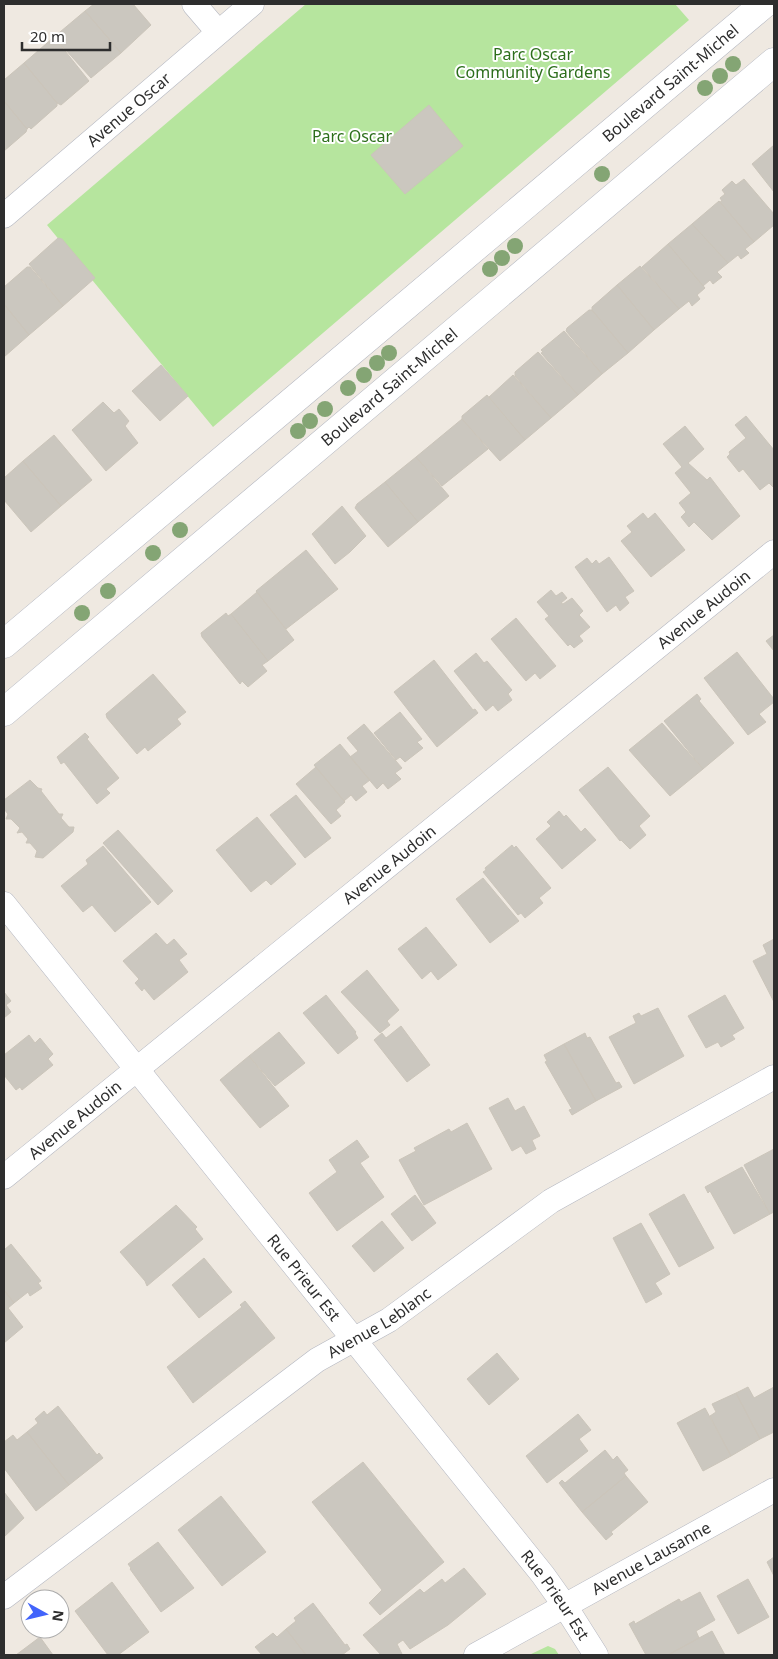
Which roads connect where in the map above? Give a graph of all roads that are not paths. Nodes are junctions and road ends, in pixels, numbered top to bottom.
1 (194, 4) edge
2 (252, 4) edge
3 (764, 4) edge
4 (218, 32) junction
5 (774, 62) edge
6 (4, 216) edge
7 (774, 552) edge
8 (4, 644) edge
9 (4, 712) edge
10 (4, 904) edge
11 (137, 1069) junction
12 (774, 1078) edge
13 (4, 1177) edge
14 (353, 1340) junction
15 (774, 1490) edge
16 (4, 1597) edge
17 (565, 1606) junction
18 (476, 1655) edge
19 (596, 1655) edge

1 - 4 street
2 - 4 street, Avenue Oscar
3 - 8 main road, Boulevard Saint-Michel
4 - 6 street, Avenue Oscar
5 - 9 main road, Boulevard Saint-Michel
7 - 11 street, Avenue Audoin
10 - 11 street, Rue Prieur Est
11 - 13 street, Avenue Audoin
11 - 14 street, Rue Prieur Est
12 - 14 street, Avenue Leblanc
14 - 16 street, Avenue Leblanc
14 - 17 street, Rue Prieur Est
15 - 17 street, Avenue Lausanne
17 - 18 street, Avenue Lausanne
17 - 19 street, Rue Prieur Est

